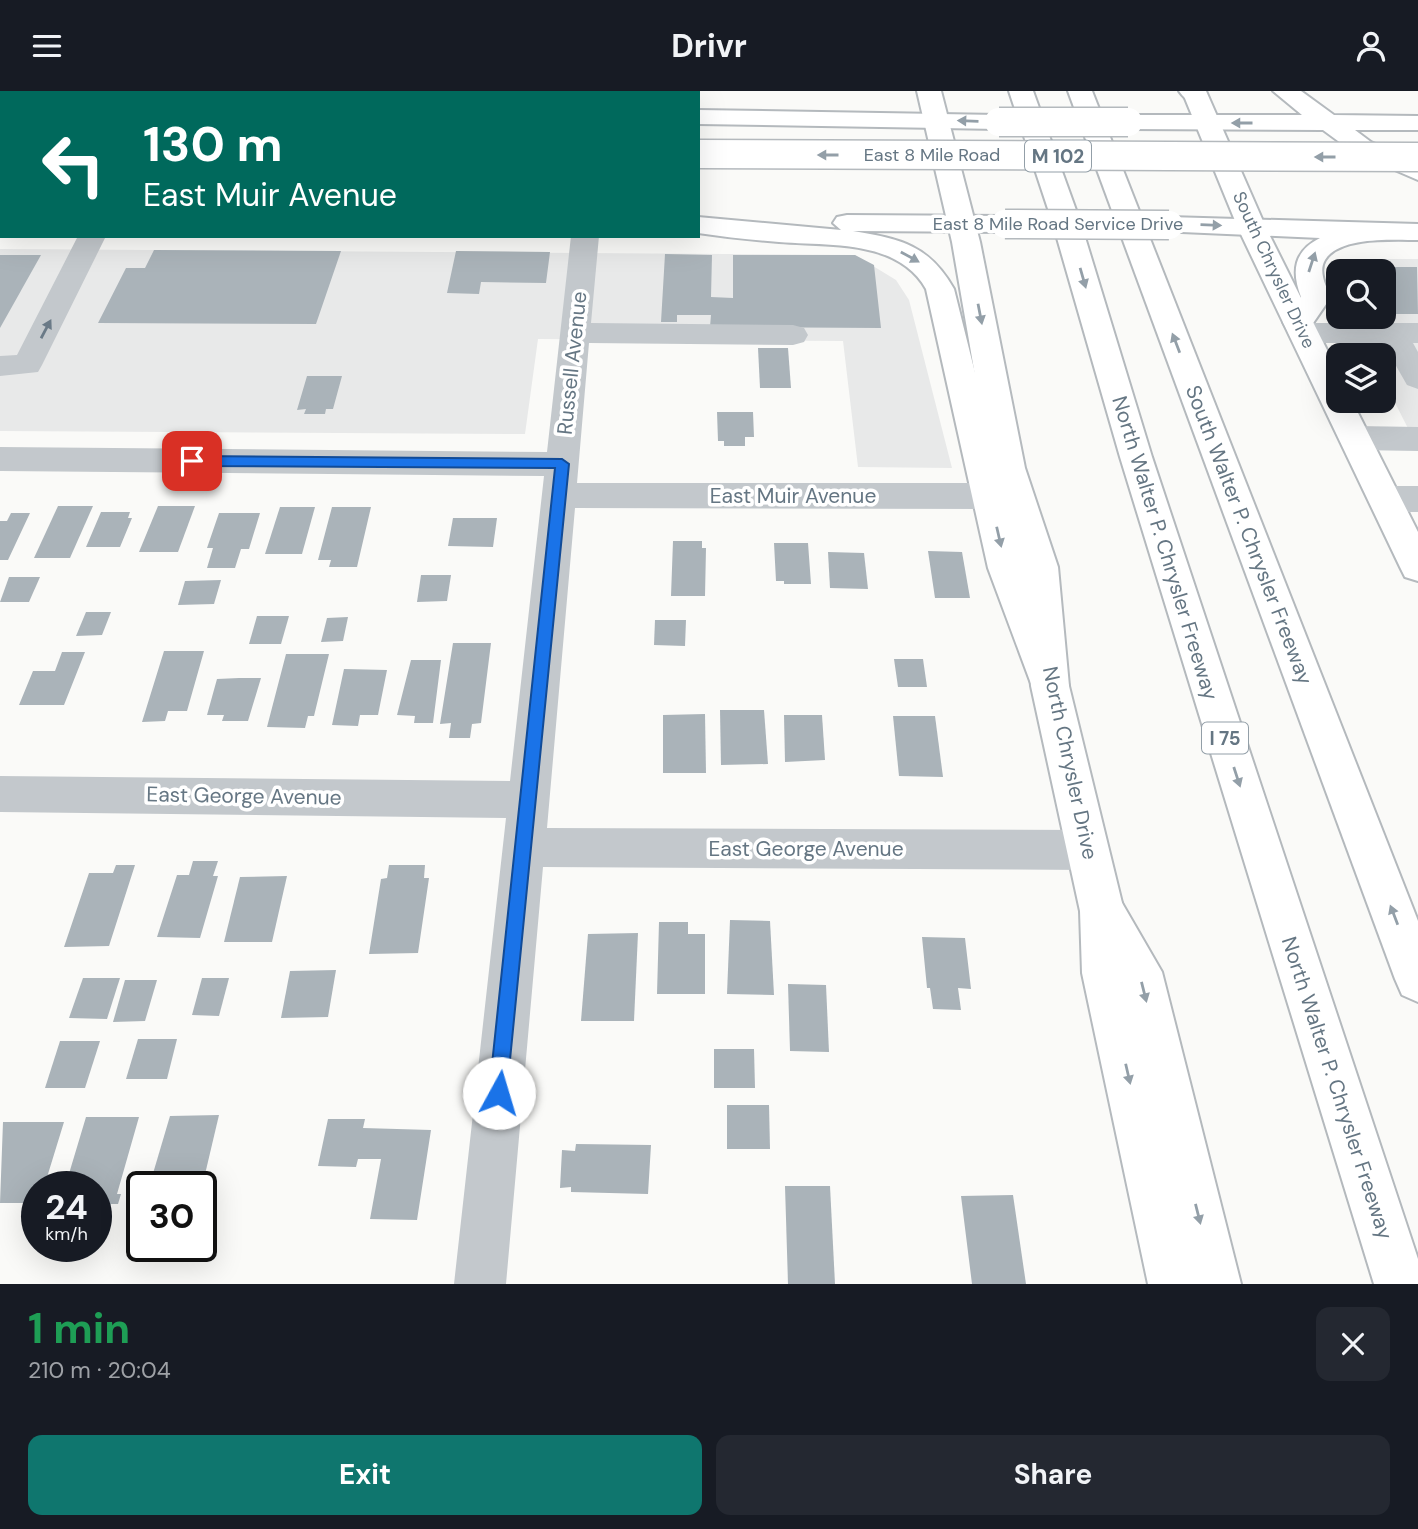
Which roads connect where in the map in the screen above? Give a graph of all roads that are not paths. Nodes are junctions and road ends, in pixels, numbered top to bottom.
1 (929, 91) edge
2 (1021, 91) edge
3 (1080, 91) edge
4 (1285, 91) edge
5 (1193, 92) edge
6 (879, 96) dead end
7 (700, 106) edge
8 (700, 117) edge
9 (936, 120) junction
10 (1206, 123) junction
11 (1326, 123) junction
12 (1418, 123) edge
13 (700, 154) edge
14 (1418, 157) edge
15 (1418, 172) edge
16 (930, 181) dead end
17 (972, 182) dead end
18 (1028, 182) dead end
19 (1139, 182) dead end
20 (1209, 183) dead end
21 (1265, 183) dead end
22 (1376, 183) dead end
23 (1418, 183) edge
24 (962, 223) junction
25 (700, 224) edge
26 (700, 224) edge
27 (1252, 228) junction
28 (1374, 231) junction
29 (1418, 232) edge
30 (91, 238) edge
31 (585, 238) edge
32 (1301, 327) junction
33 (576, 333) junction
34 (1405, 333) edge
35 (793, 335) dead end
36 (0, 366) edge
37 (1418, 379) edge
38 (1356, 438) junction
39 (1418, 439) edge
40 (0, 459) edge
41 (1008, 468) junction
42 (561, 479) junction
43 (989, 496) junction
44 (1402, 499) edge
45 (1418, 567) edge
46 (1050, 686) junction
47 (0, 794) edge
48 (530, 800) junction
49 (525, 847) junction
50 (1088, 850) junction
51 (1102, 911) junction
52 (1418, 979) edge
53 (480, 1284) edge
54 (1174, 1284) edge
55 (1215, 1284) edge
56 (1400, 1284) edge

1 - 9 main road, North Chrysler Drive
2 -> 56 main road, North Walter P. Chrysler Freeway / I 75
52 -> 3 main road, South Walter P. Chrysler Freeway
4 - 11 main road
5 - 10 main road, South Chrysler Drive
6 - 7 main road
8 - 9 main road, East 8 Mile Road
10 -> 9 main road, East 8 Mile Road, bridge
9 - 24 main road, North Chrysler Drive
11 -> 10 main road
10 - 27 main road, South Chrysler Drive
11 - 12 main road
11 - 15 main road
14 -> 13 main road, East 8 Mile Road / M 102, bridge
16 - 17 main road, East 8 Mile Road
18 - 19 main road, M 102
20 - 21 main road
22 - 23 main road
24 - 25 main road, East 8 Mile Road Service Drive
24 -> 27 main road, East 8 Mile Road Service Drive, bridge
24 -> 41 main road, North Chrysler Drive
26 -> 43 main road
27 - 28 main road, East 8 Mile Road Service Drive
27 - 32 main road, South Chrysler Drive
28 - 29 main road, East 8 Mile Road Service Drive
32 -> 28 main road
36 -> 30 street
31 - 33 street, Russell Avenue
32 - 34 street
32 - 38 main road, South Chrysler Drive
33 - 35 street
33 - 42 street, Russell Avenue
34 - 37 street
38 - 39 street
38 - 44 main road, South Chrysler Drive
40 - 42 street, East Muir Avenue
41 - 43 street
41 - 46 main road, North Chrysler Drive
42 - 43 street, East Muir Avenue
42 - 48 street, Russell Avenue
43 -> 46 main road
44 - 45 main road, South Chrysler Drive
46 - 50 main road, North Chrysler Drive
47 - 48 street, East George Avenue
48 - 49 street, Russell Avenue
49 - 50 street, East George Avenue
49 - 53 street, Russell Avenue
50 - 51 main road, North Chrysler Drive
51 -> 54 main road, North Chrysler Drive
51 -> 55 main road

